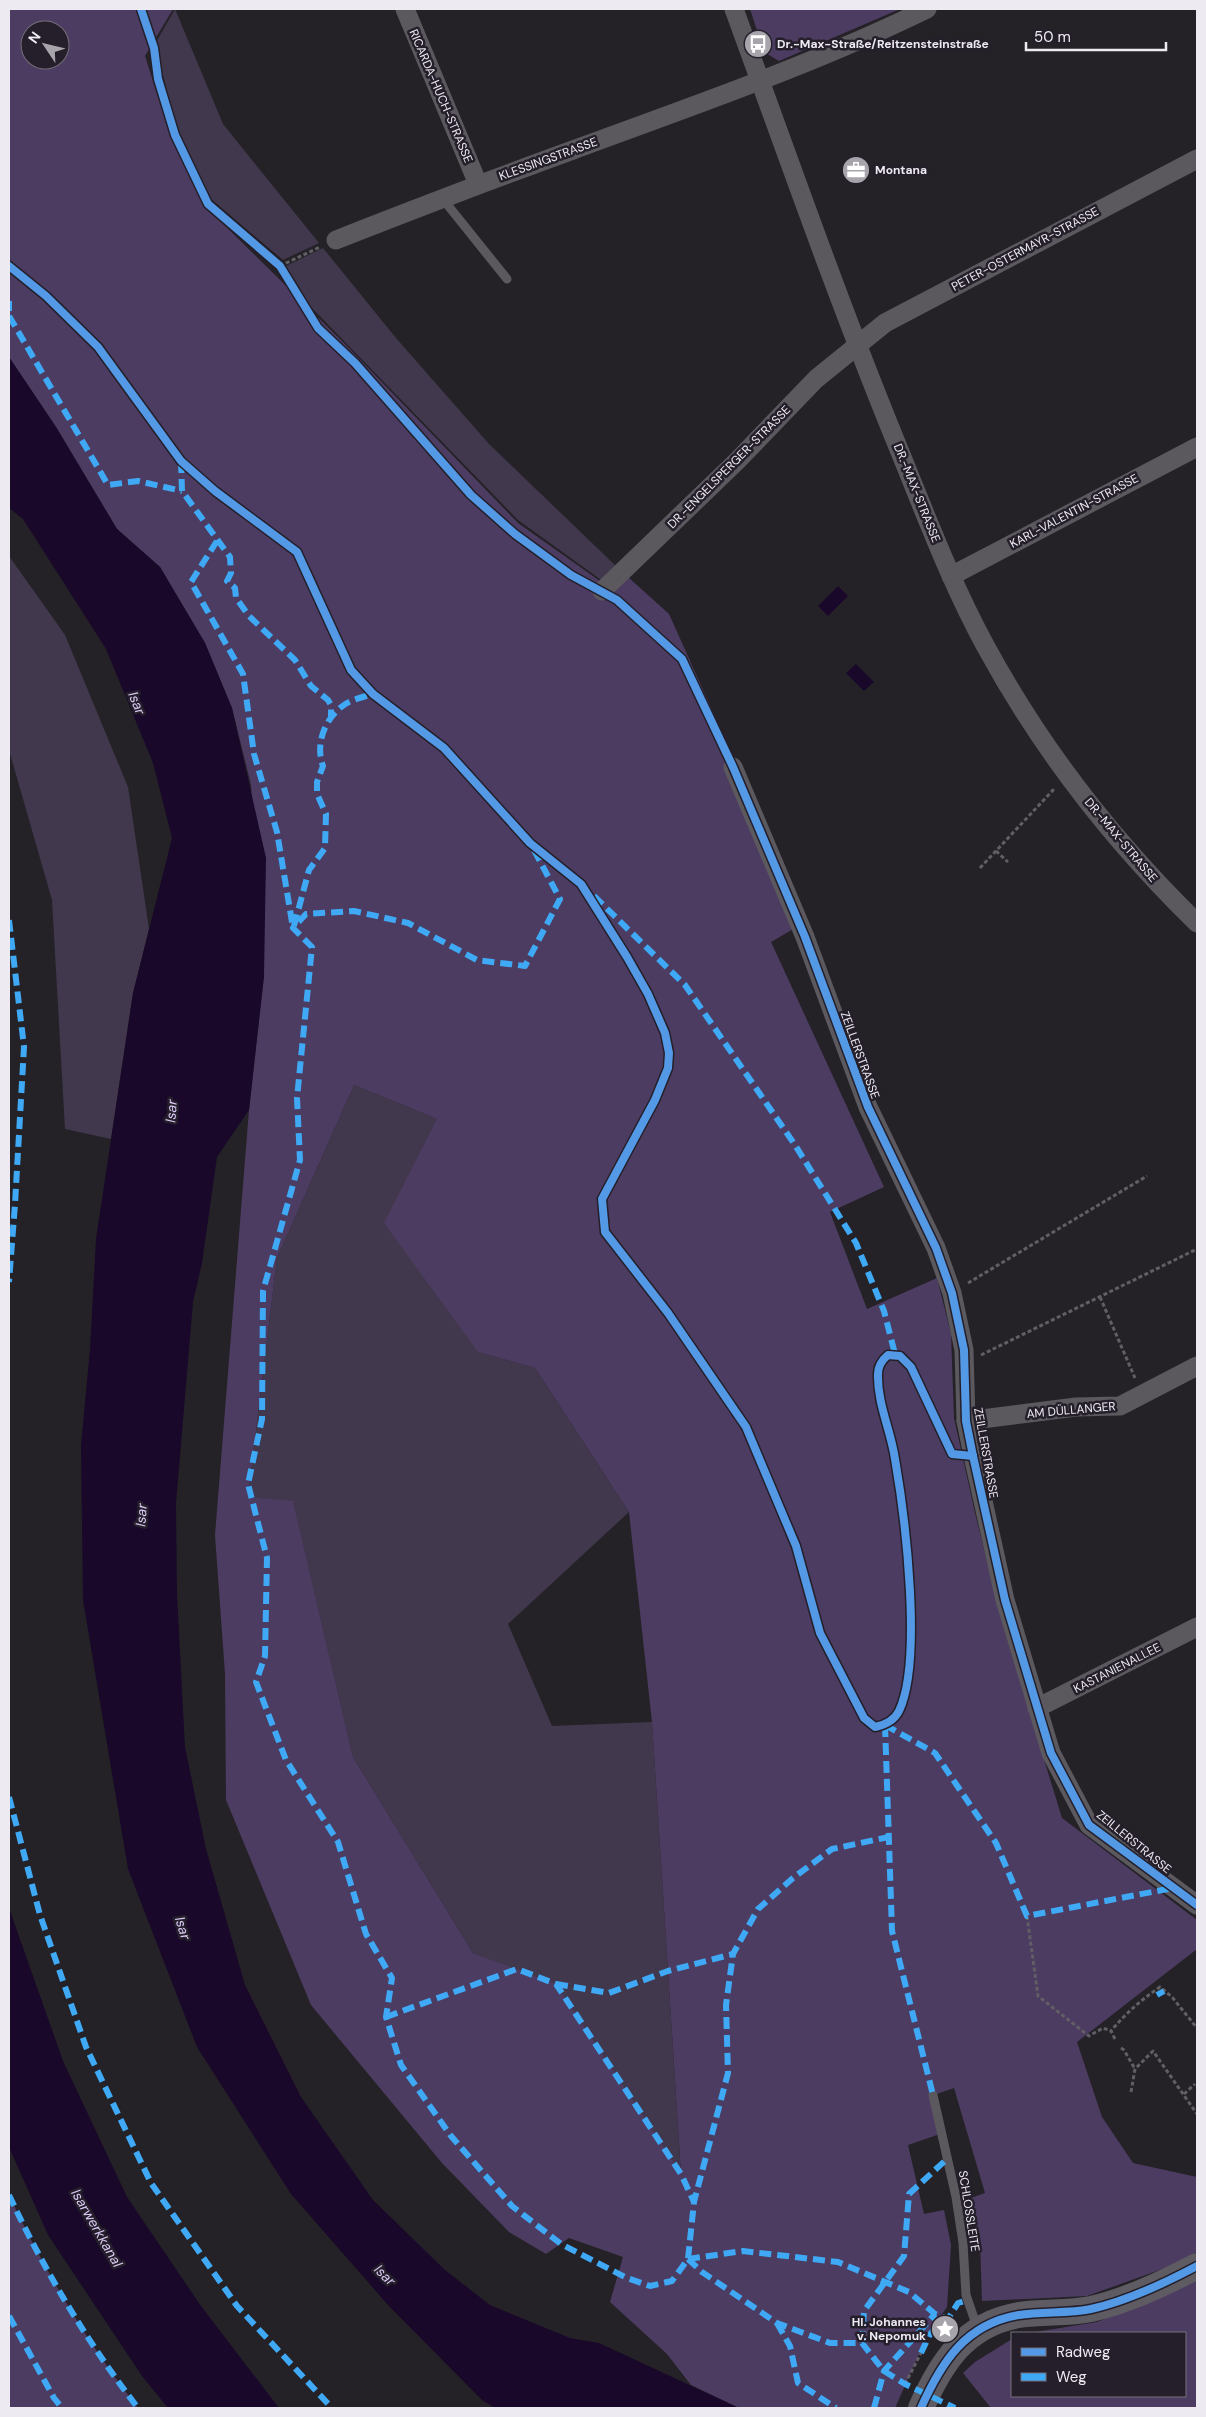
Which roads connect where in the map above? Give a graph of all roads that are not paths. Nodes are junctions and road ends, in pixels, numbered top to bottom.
1 (405, 9) edge
2 (734, 9) edge
3 (926, 9) edge
4 (760, 82) junction
5 (1197, 158) edge
6 (478, 184) junction
7 (442, 198) junction
8 (336, 240) road end
9 (507, 279) dead end
10 (856, 346) junction
11 (1197, 447) edge
12 (951, 576) junction
13 (602, 591) dead end
14 (733, 767) dead end
15 (1197, 923) edge
16 (1197, 1366) edge
17 (966, 1420) junction
18 (1197, 1627) edge
19 (1037, 1708) junction
20 (1197, 1905) edge
21 (933, 2095) dead end
22 (1197, 2266) edge
23 (978, 2331) junction
24 (921, 2408) edge

1 - 6 street, RICARDA-HUCH-STRASSE
2 - 4 street, DR.-MAX-STRASSE
3 - 4 street, KLESSINGSTRASSE
4 - 6 street, KLESSINGSTRASSE
4 - 10 street, DR.-MAX-STRASSE
5 - 10 street, PETER-OSTERMAYR-STRASSE
6 - 7 street, KLESSINGSTRASSE
7 - 8 street, KLESSINGSTRASSE
7 - 9 lane
10 - 12 street, DR.-MAX-STRASSE
10 - 13 street, DR.-ENGELSPERGER-STRASSE
11 - 12 street, KARL-VALENTIN-STRASSE
12 - 15 street, DR.-MAX-STRASSE
14 - 17 street, ZEILLERSTRASSE
16 - 17 street, AM DÜLLANGER
17 - 19 street, ZEILLERSTRASSE
18 - 19 street, KASTANIENALLEE
19 - 20 street, ZEILLERSTRASSE
21 - 23 lane, SCHLOSSLEITE
22 - 23 main road
23 - 24 main road

